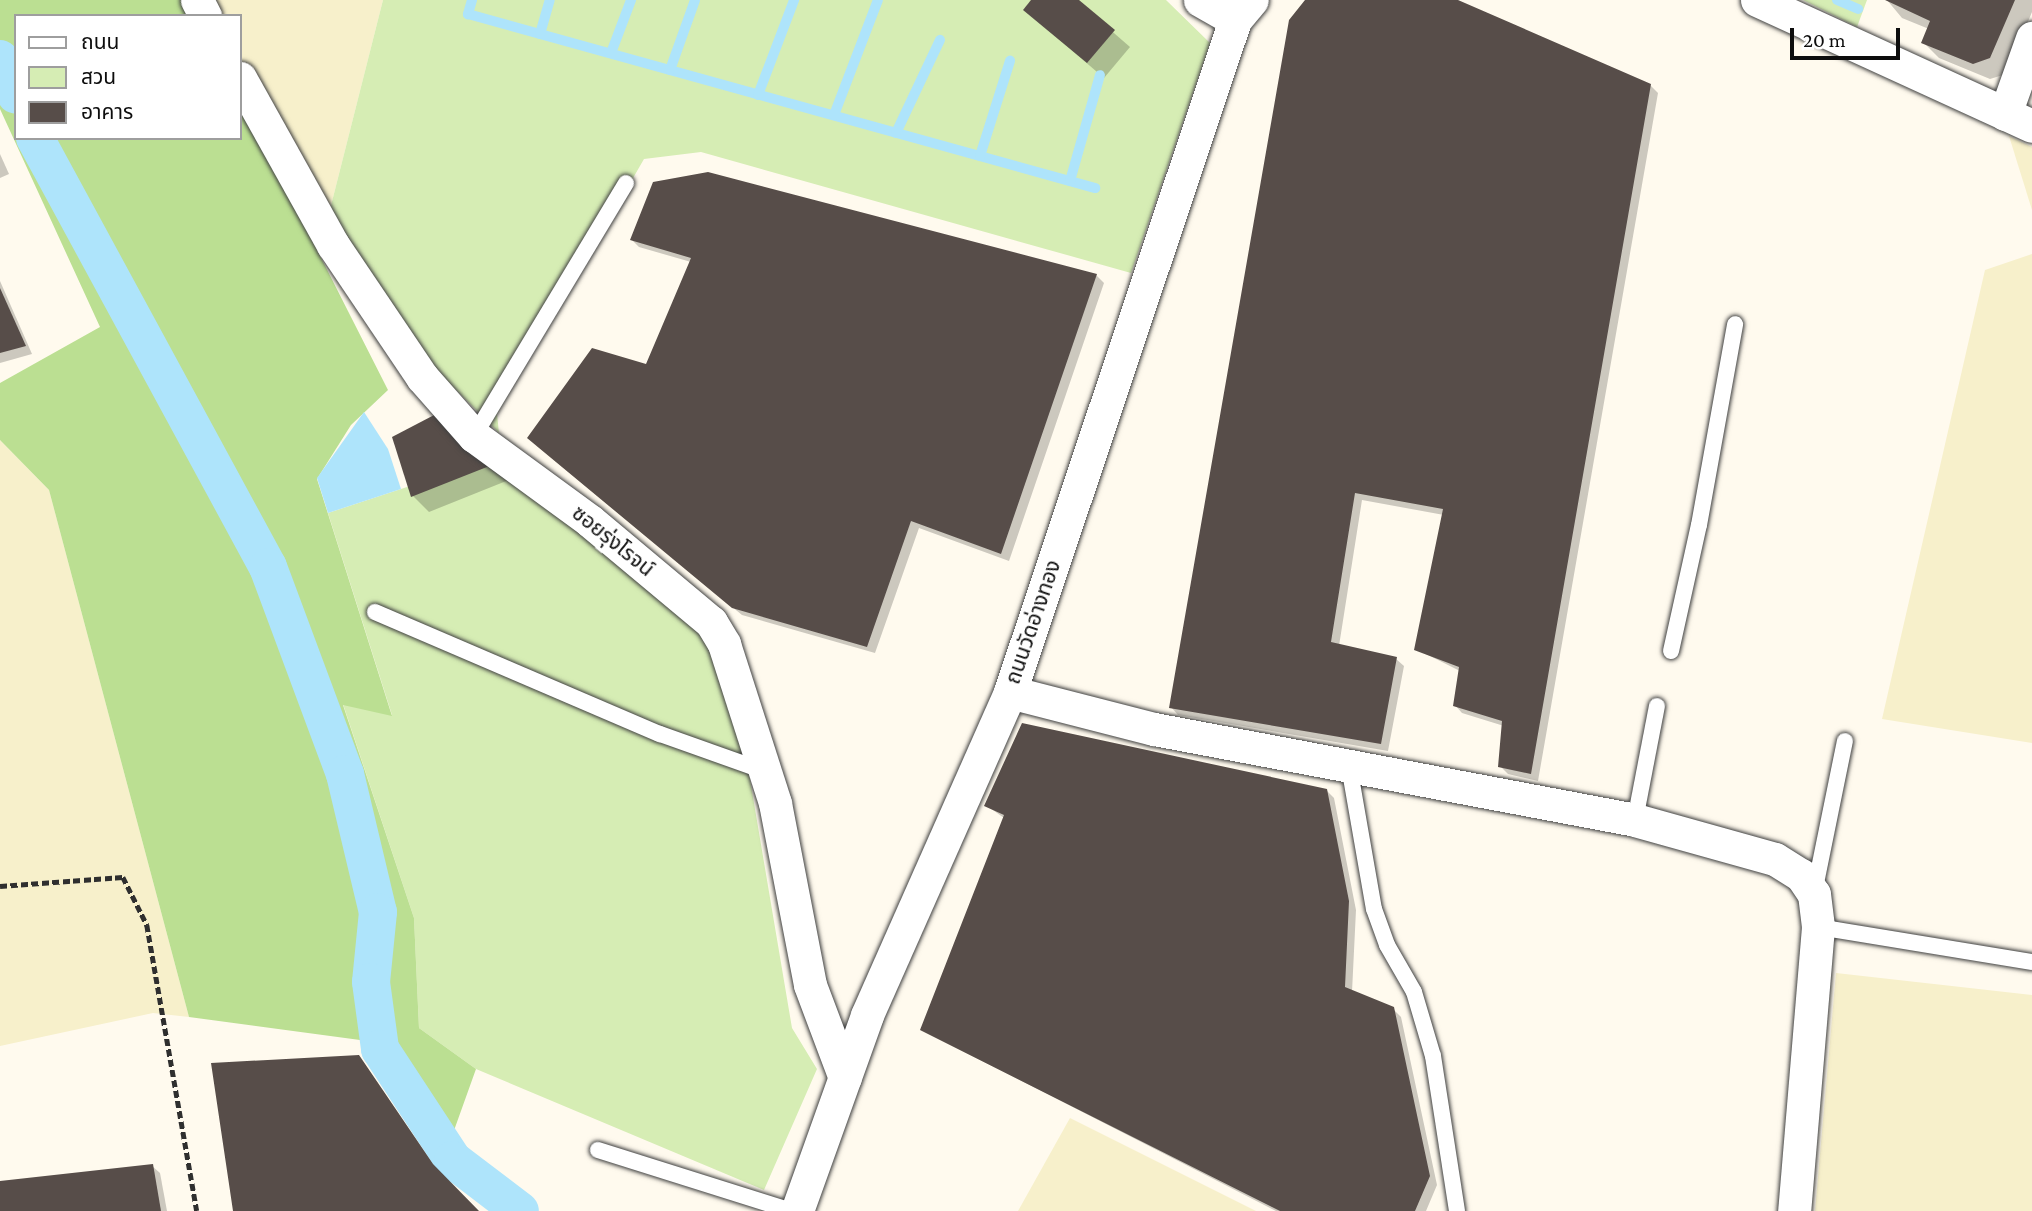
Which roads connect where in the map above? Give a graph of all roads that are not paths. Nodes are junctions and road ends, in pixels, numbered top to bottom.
1 (1200, 0) edge
2 (1757, 0) edge
3 (1244, 10) edge
4 (2032, 38) edge
5 (242, 82) edge
6 (2019, 120) edge
7 (626, 183) dead end
8 (1735, 324) dead end
9 (474, 436) junction
10 (375, 612) dead end
11 (1671, 651) dead end
12 (1010, 692) junction
13 (1657, 706) dead end
14 (1845, 741) dead end
15 (1349, 766) junction
16 (764, 771) junction
17 (1635, 820) junction
18 (1814, 894) junction
19 (1818, 927) junction
20 (2032, 962) edge
21 (845, 1078) junction
22 (598, 1150) dead end
23 (792, 1211) edge
24 (797, 1211) edge
25 (1457, 1211) edge
26 (1794, 1211) edge

1 - 3 street
2 - 6 street
3 - 12 street, ถนนวัดอ่างทอง
4 - 6 street
5 - 9 street, ซอยรุ่งโรจน์
7 - 9 lane
8 - 11 lane
9 - 16 street, ซอยรุ่งโรจน์
10 - 16 lane
12 - 15 street
12 - 21 street, ถนนวัดอ่างทอง
13 - 17 lane
14 - 18 lane
15 - 17 street
15 - 25 lane
16 - 21 street, ซอยรุ่งโรจน์
17 - 18 street
18 - 19 street
19 - 20 lane
19 - 26 street
21 - 24 street, ถนนวัดอ่างทอง
22 - 23 lane

